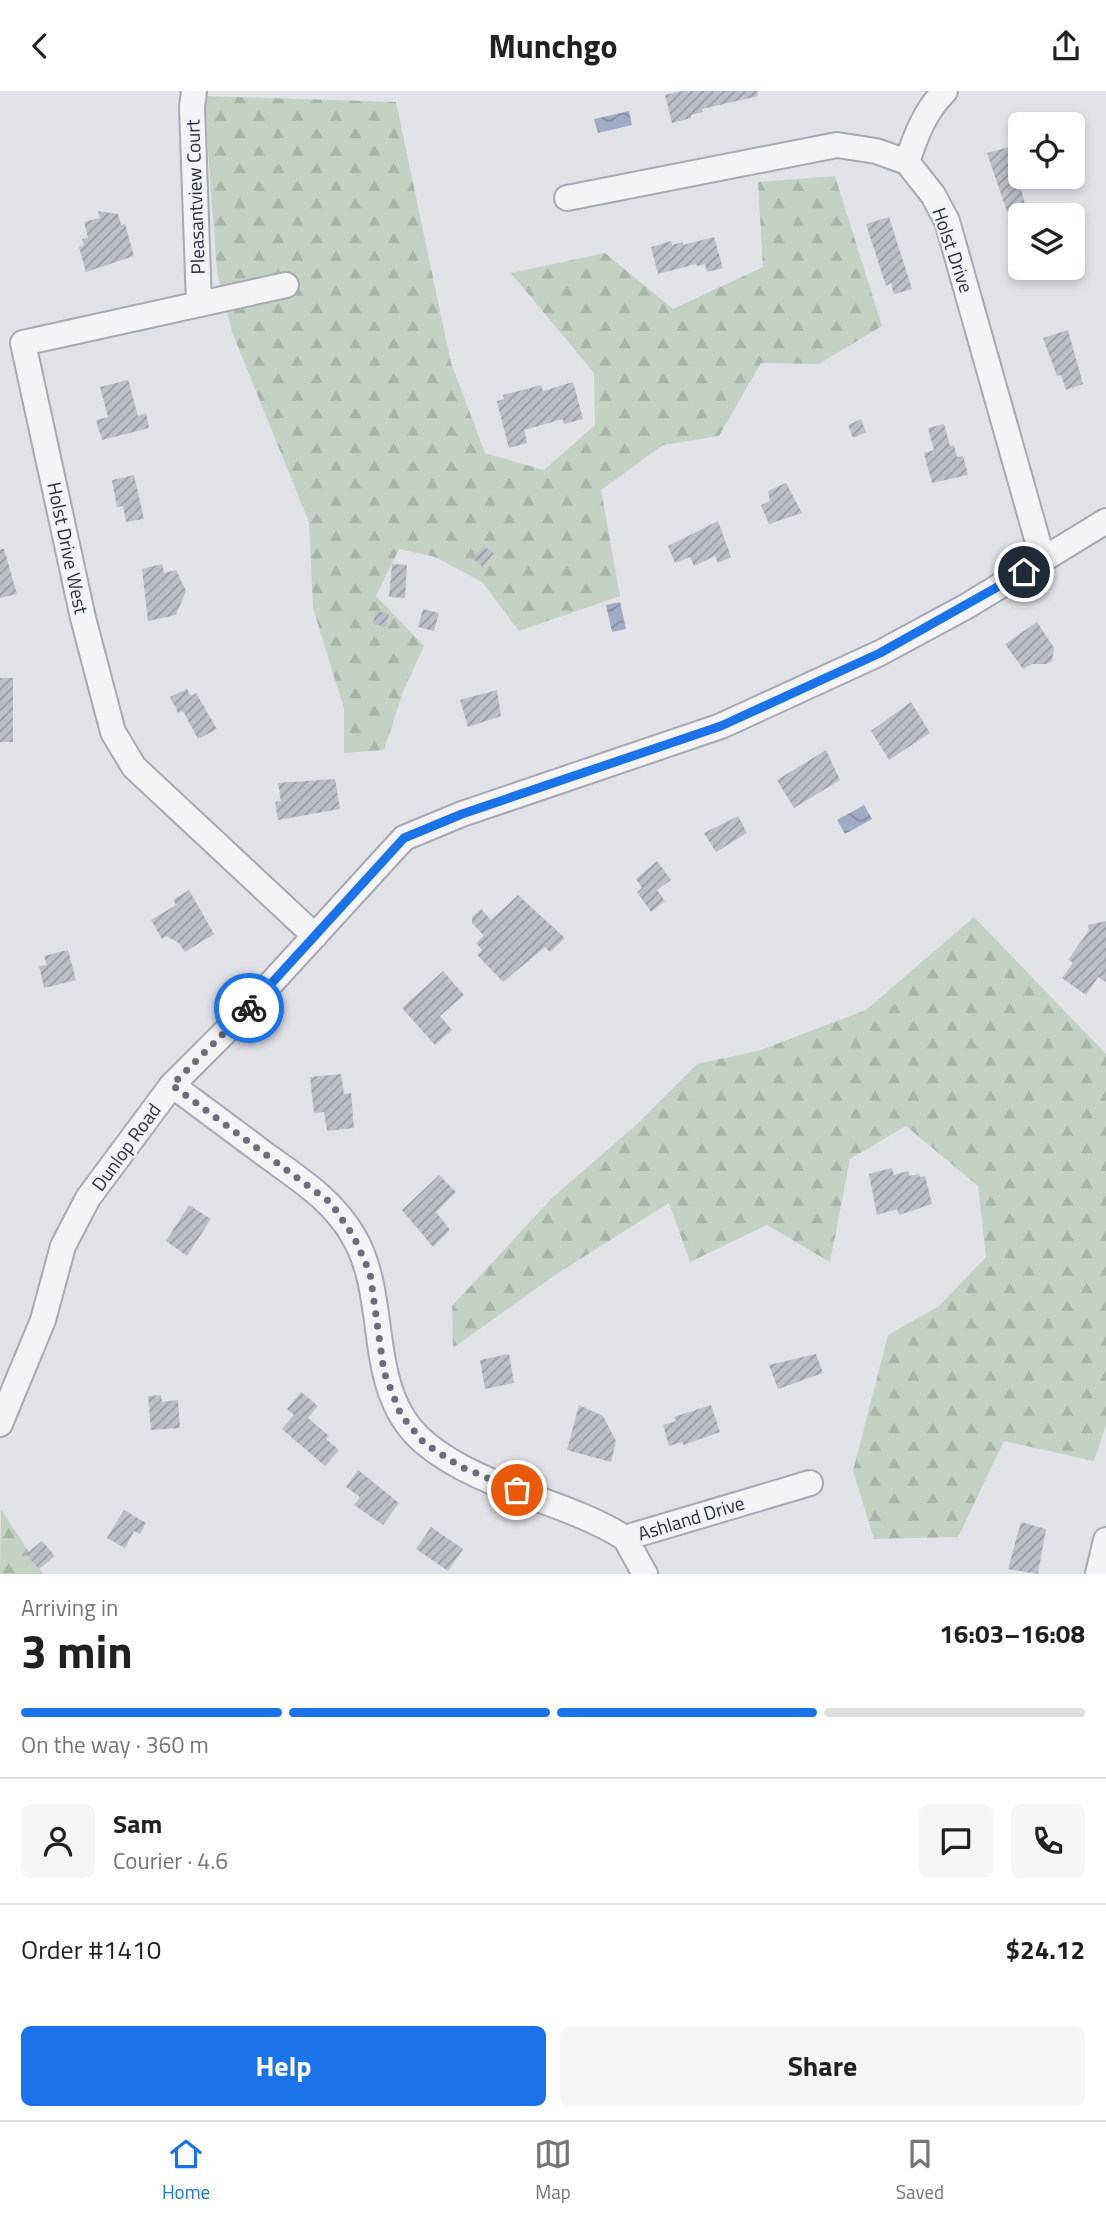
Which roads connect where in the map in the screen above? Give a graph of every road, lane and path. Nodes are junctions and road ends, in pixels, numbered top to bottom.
1 (194, 91) edge
2 (945, 91) edge
3 (907, 162) junction
4 (567, 198) dead end
5 (286, 285) dead end
6 (199, 304) junction
7 (1106, 521) edge
8 (1042, 560) junction
9 (316, 936) junction
10 (172, 1085) junction
11 (0, 1424) edge
12 (810, 1483) dead end
13 (625, 1538) junction
14 (1106, 1540) edge
15 (645, 1574) edge
16 (1098, 1574) edge

1 - 6 street, Pleasantview Court
2 - 3 street
3 - 4 street
3 - 8 street, Holst Drive
5 - 6 street, Holst Drive West
6 - 9 street, Holst Drive West
7 - 8 street, Dunlop Road
8 - 9 street, Dunlop Road
9 - 10 street, Dunlop Road
10 - 11 street, Dunlop Road
10 - 13 street, Ashland Drive
12 - 13 street, Ashland Drive
13 - 15 street
14 - 16 street

